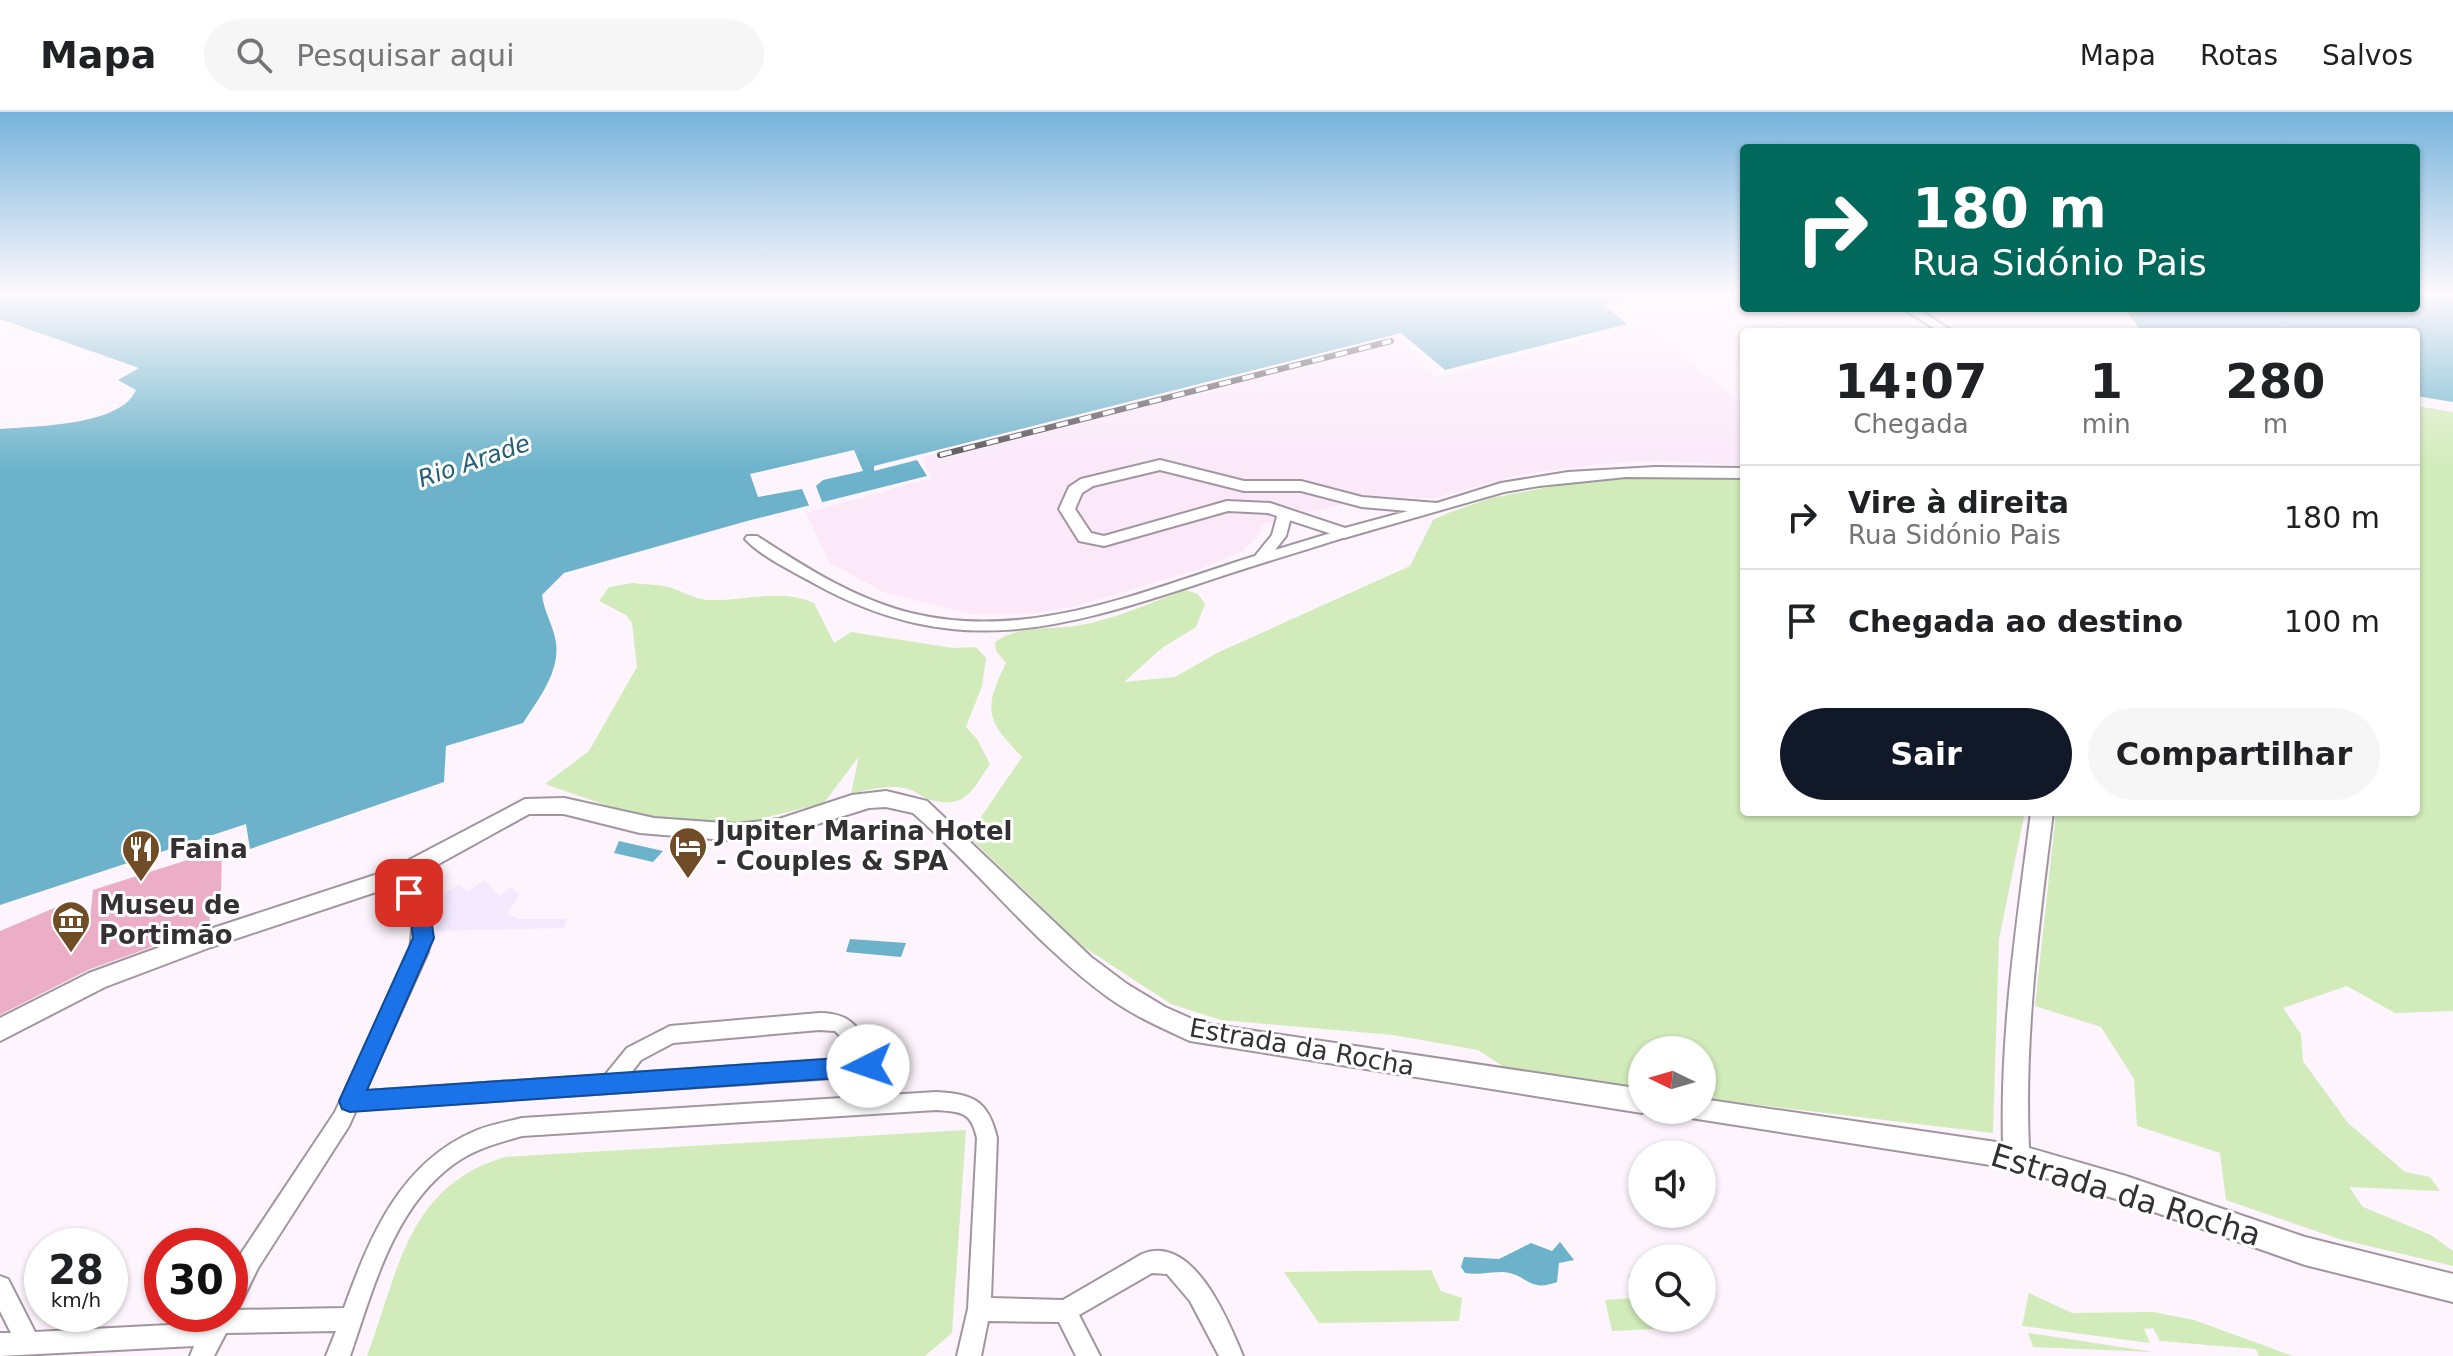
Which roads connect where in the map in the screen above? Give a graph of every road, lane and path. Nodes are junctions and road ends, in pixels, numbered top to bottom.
1 (1740, 473) edge
2 (1339, 496) junction
3 (1438, 508) junction
4 (1285, 513) junction
5 (1344, 533) junction
6 (752, 539) dead end
7 (1259, 560) junction
8 (2042, 816) edge
9 (398, 876) junction
10 (0, 1030) edge
11 (868, 1066) dead end
12 (834, 1069) junction
13 (610, 1084) junction
14 (1628, 1099) edge
15 (350, 1101) junction
16 (1716, 1112) edge
17 (2016, 1157) junction
18 (248, 1264) edge
19 (0, 1287) edge
20 (2453, 1288) edge
21 (979, 1309) junction
22 (1065, 1311) junction
23 (248, 1318) edge
24 (352, 1319) junction
25 (144, 1331) edge
26 (215, 1332) edge
27 (0, 1345) edge
28 (24, 1350) edge
29 (202, 1356) edge
30 (338, 1356) edge
31 (969, 1356) edge
32 (1088, 1356) edge
33 (1231, 1356) edge

1 - 3 street
2 - 3 street
2 - 4 street
2 - 5 street
3 - 5 street
4 - 5 street
4 - 7 street
5 - 7 street
6 - 7 street
8 - 17 street
9 - 10 street, Estrada da Rocha
9 - 14 street, Estrada da Rocha
9 - 15 street
11 - 12 street
12 - 13 street
12 - 13 street
13 - 15 street
15 - 18 street
16 - 17 street, Estrada da Rocha
17 - 20 street, Estrada da Rocha
19 - 28 street
21 - 22 street
21 - 24 street
21 - 31 street
22 - 32 street
22 - 33 street
23 - 24 street
24 - 30 street
25 - 28 street
26 - 29 street
27 - 28 street

